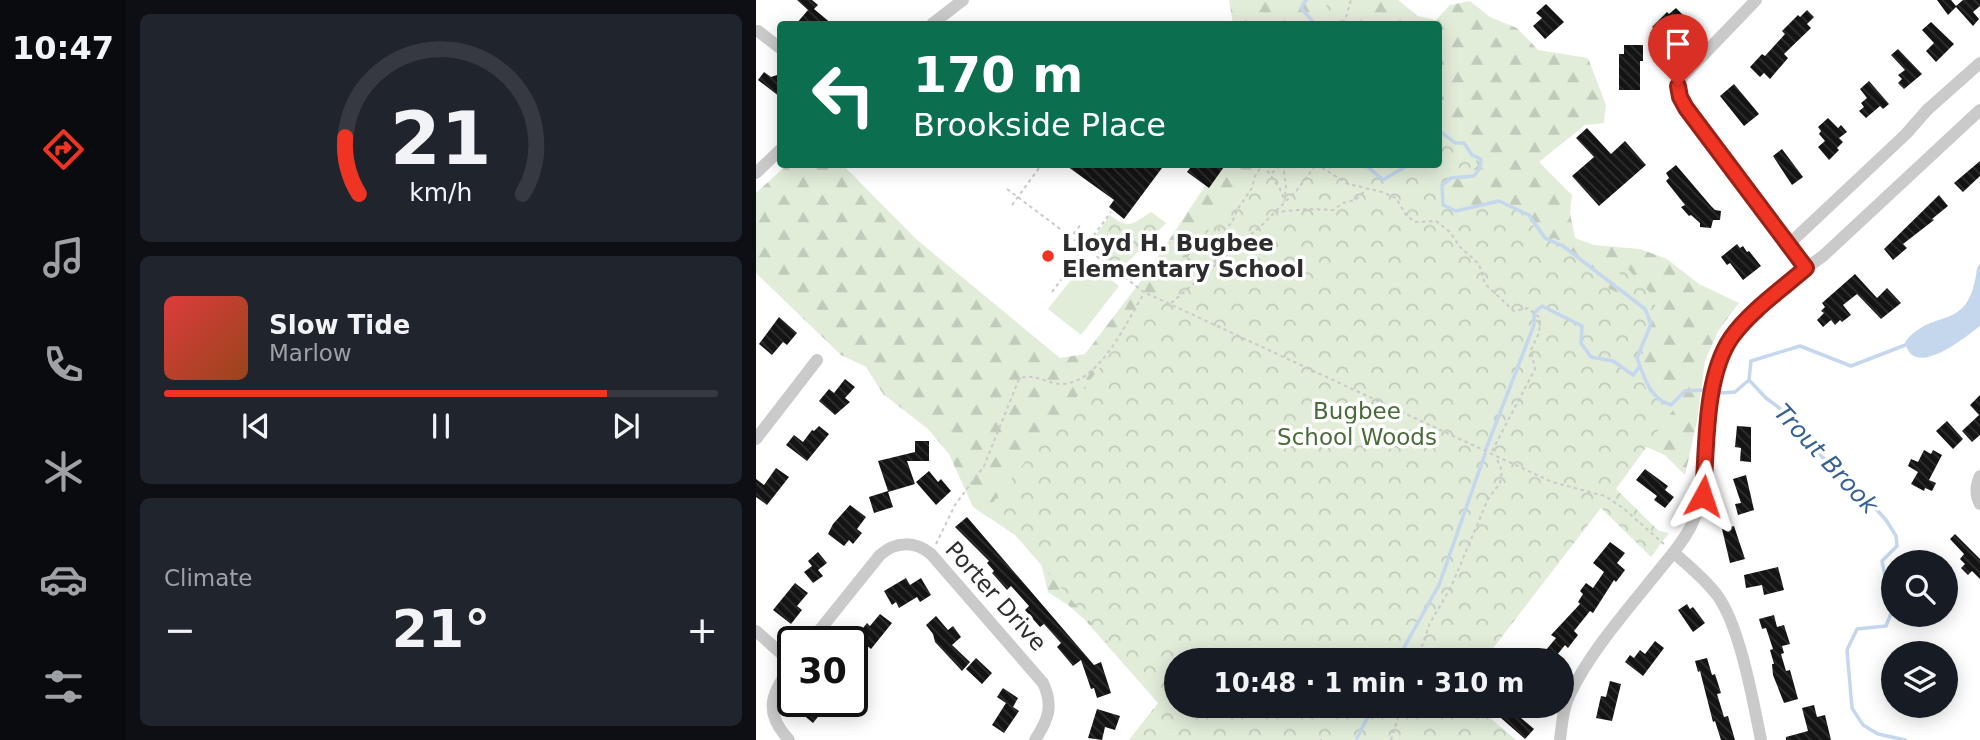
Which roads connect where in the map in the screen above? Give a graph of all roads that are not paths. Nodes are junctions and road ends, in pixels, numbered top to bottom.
1 (962, 0) edge
2 (1756, 0) edge
3 (936, 21) edge
4 (758, 31) dead end
5 (777, 46) edge
6 (1980, 63) edge
7 (1980, 110) edge
8 (777, 153) edge
9 (756, 173) edge
10 (1789, 244) junction
11 (1806, 268) junction
12 (817, 360) dead end
13 (756, 439) edge
14 (1980, 476) edge
15 (1980, 504) edge
16 (1674, 553) junction
17 (823, 626) edge
18 (756, 631) edge
19 (777, 650) edge
20 (777, 685) edge
21 (789, 740) edge
22 (1035, 740) edge
23 (1560, 740) edge
24 (1761, 740) edge

1 - 3 street
2 - 10 street
4 - 5 street
6 - 10 street
7 - 11 street
8 - 9 street
10 - 11 street
11 - 16 street
12 - 13 street
14 - 15 street
16 - 23 street
16 - 24 street
17 - 22 street, Porter Drive
18 - 19 street
20 - 21 street

